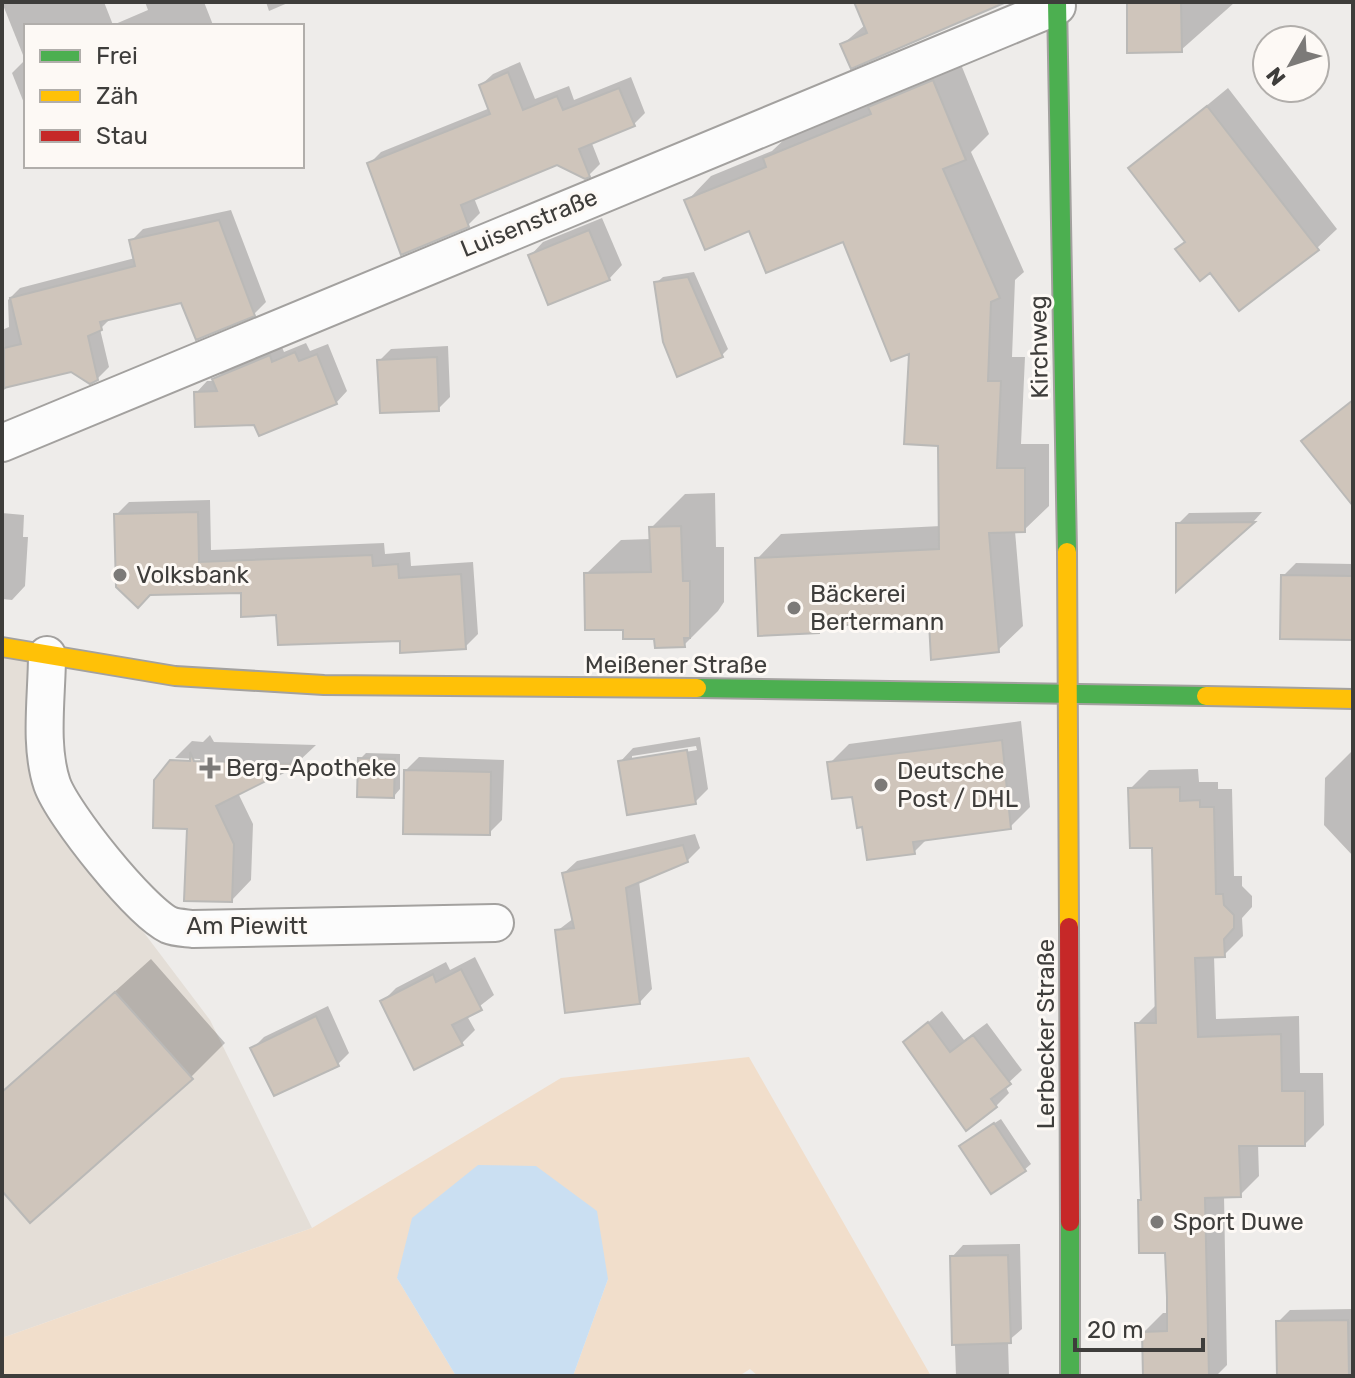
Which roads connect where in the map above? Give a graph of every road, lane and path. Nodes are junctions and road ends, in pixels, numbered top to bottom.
1 (1057, 4) edge
2 (2, 443) edge
3 (2, 647) edge
4 (47, 655) junction
5 (1069, 692) junction
6 (1353, 699) edge
7 (495, 923) dead end
8 (1070, 1376) edge

1 - 2 street, Luisenstraße
1 - 5 street, Kirchweg
3 - 4 street, Meißener Straße
4 - 5 street, Meißener Straße
4 - 7 street, Am Piewitt
5 - 6 street, Meißener Straße
5 - 8 street, Lerbecker Straße

